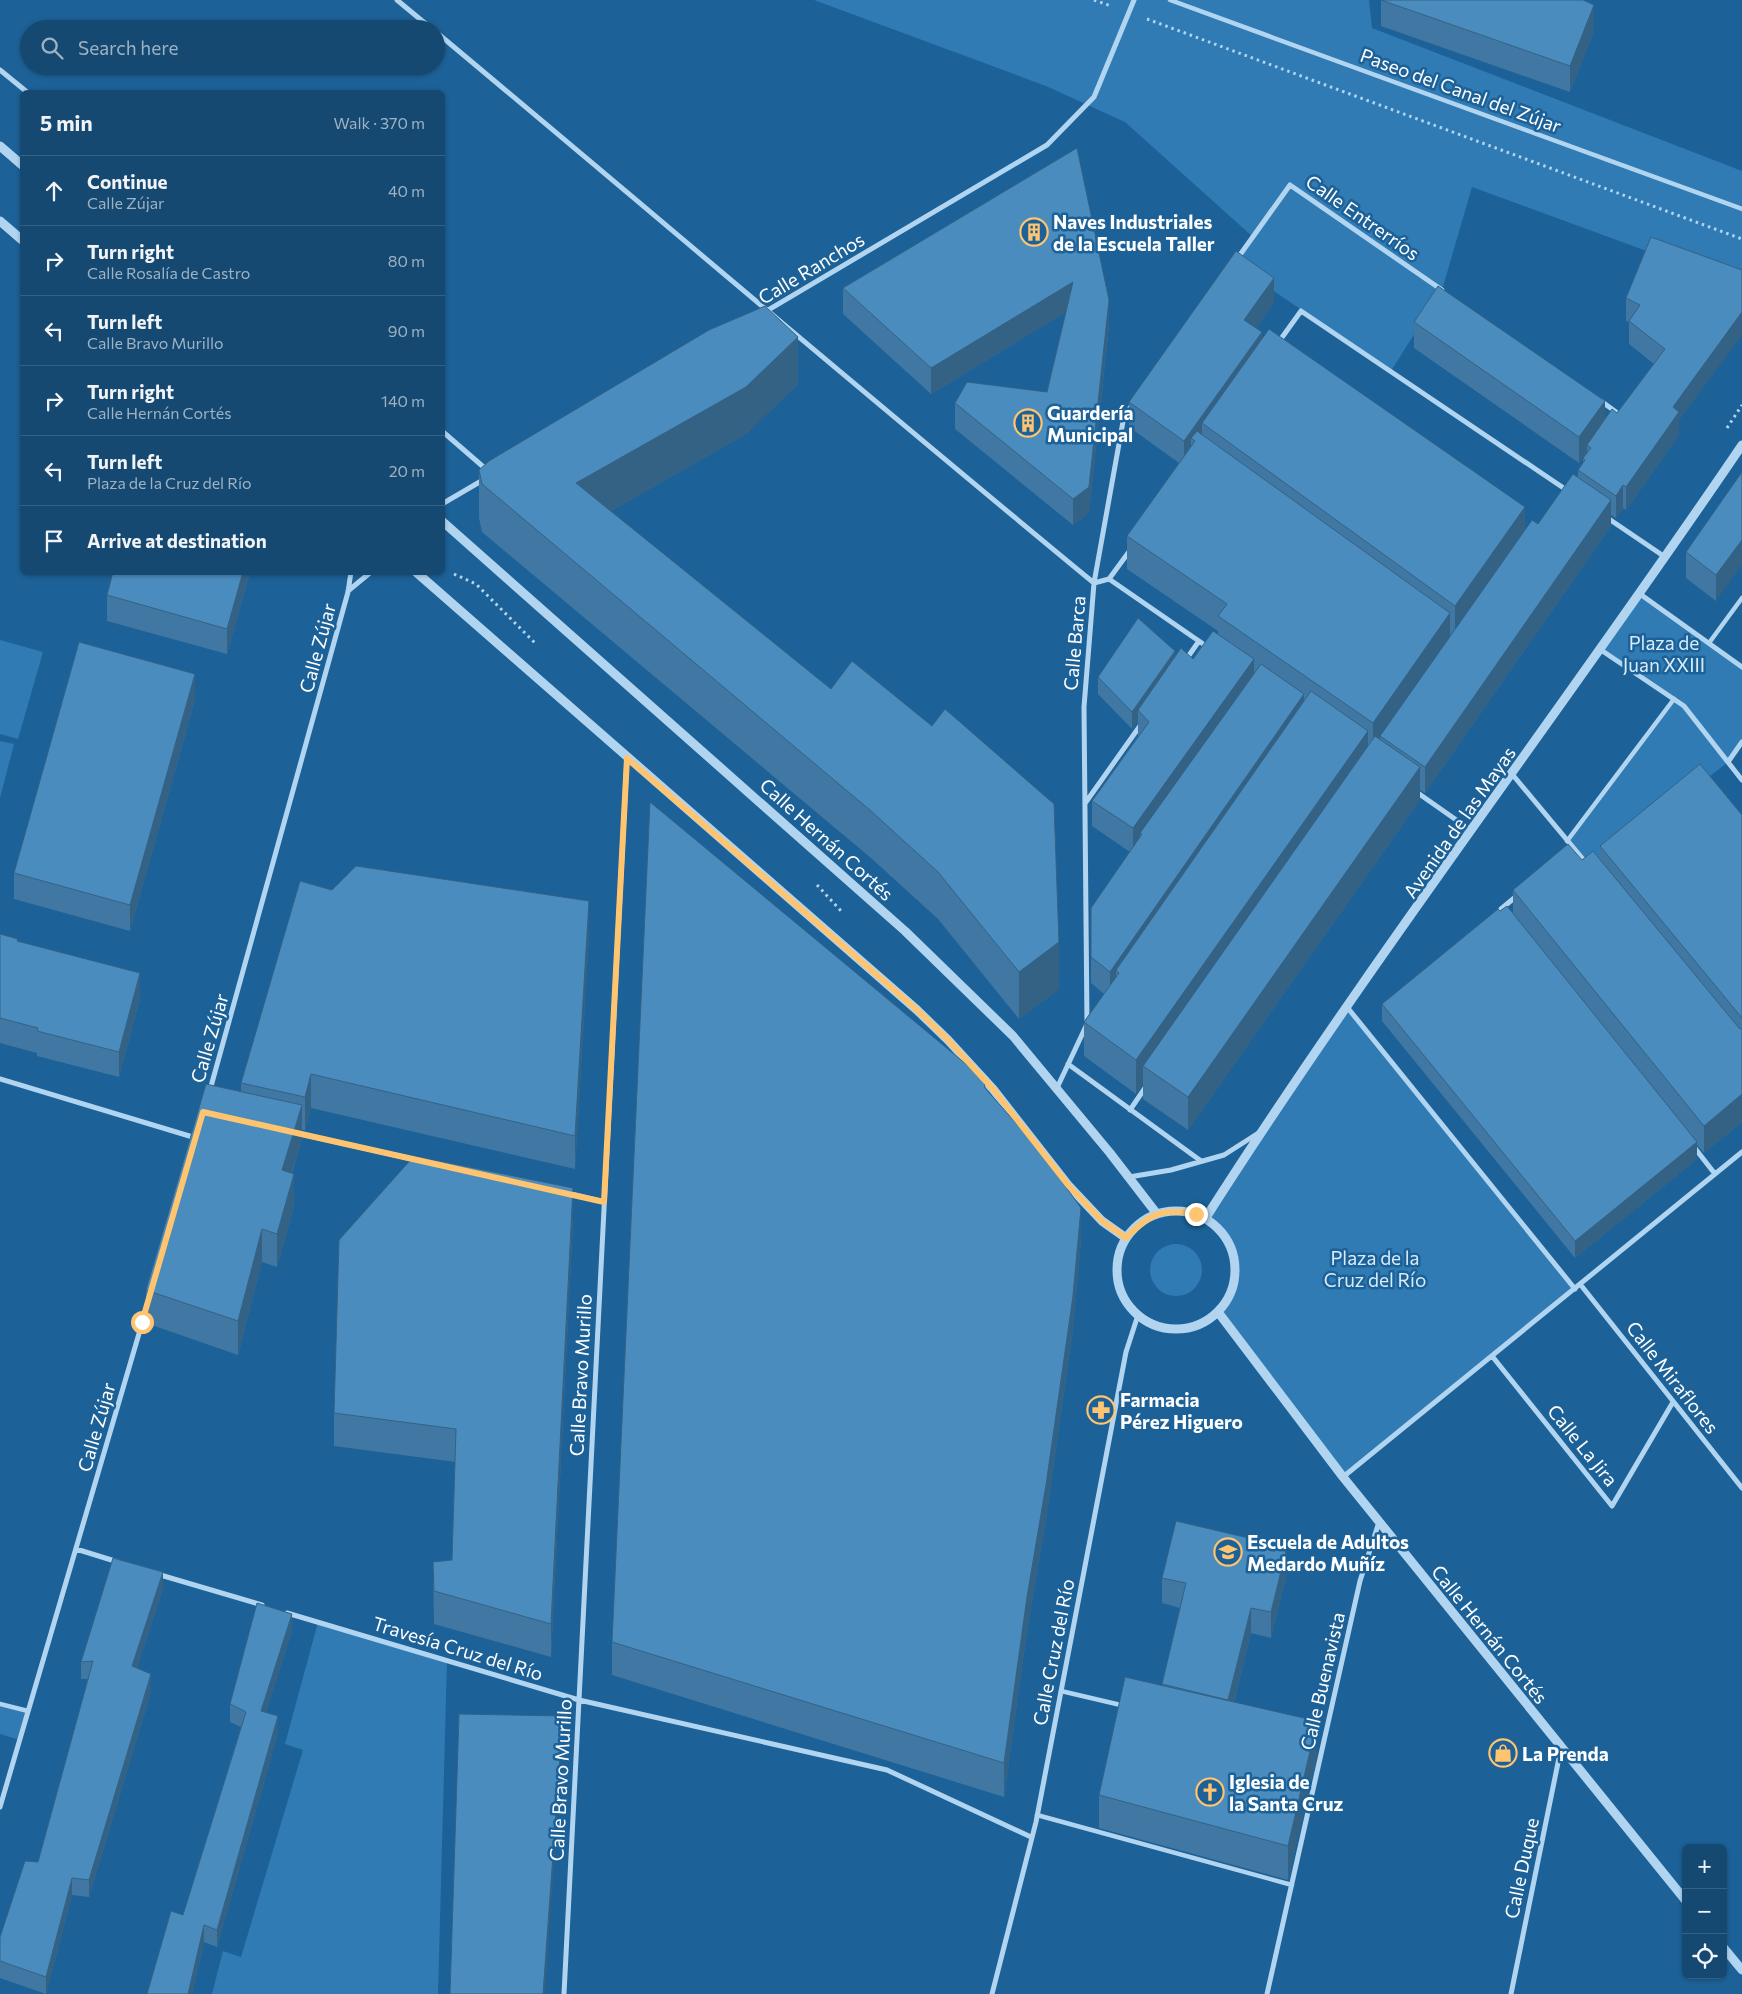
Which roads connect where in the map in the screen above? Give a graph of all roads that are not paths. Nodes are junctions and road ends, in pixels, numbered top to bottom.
1 (397, 0) edge
2 (1134, 0) edge
3 (1170, 0) edge
4 (421, 20) edge
5 (445, 40) edge
6 (0, 70) edge
7 (25, 90) edge
8 (0, 146) edge
9 (20, 163) edge
10 (1742, 209) edge
11 (0, 221) edge
12 (20, 238) edge
13 (1234, 264) edge
14 (1450, 296) edge
15 (769, 310) junction
16 (761, 314) edge
17 (1274, 349) edge
18 (1594, 397) edge
19 (1136, 400) edge
20 (1624, 406) edge
21 (1618, 414) junction
22 (1613, 421) edge
23 (445, 434) edge
24 (1742, 445) edge
25 (1571, 482) edge
26 (1565, 489) junction
27 (1574, 495) edge
28 (1560, 497) edge
29 (445, 502) edge
30 (1598, 511) edge
31 (445, 525) edge
32 (1132, 546) edge
33 (1666, 558) junction
34 (351, 575) edge
35 (368, 575) edge
36 (419, 575) edge
37 (1109, 579) junction
38 (1094, 582) junction
39 (348, 592) junction
40 (1640, 594) junction
41 (1742, 598) edge
42 (1199, 641) junction
43 (1709, 644) junction
44 (1601, 650) junction
45 (1215, 652) edge
46 (1182, 666) edge
47 (1742, 667) edge
48 (1674, 700) junction
49 (1148, 714) edge
50 (1742, 742) edge
51 (627, 758) junction
52 (1728, 762) junction
53 (1512, 774) junction
54 (1742, 780) edge
55 (1411, 788) edge
56 (1085, 802) junction
57 (1472, 831) junction
58 (1568, 841) junction
59 (1575, 849) junction
60 (1567, 855) edge
61 (1591, 870) edge
62 (1523, 891) edge
63 (1093, 917) edge
64 (1513, 924) edge
65 (1087, 925) junction
66 (1347, 1007) junction
67 (1093, 1018) edge
68 (1087, 1024) junction
69 (1068, 1064) junction
70 (1153, 1077) edge
71 (0, 1079) edge
72 (1056, 1088) junction
73 (208, 1097) edge
74 (1130, 1110) junction
75 (198, 1130) edge
76 (294, 1132) edge
77 (1260, 1132) junction
78 (196, 1138) junction
79 (1691, 1144) edge
80 (194, 1148) edge
81 (1742, 1152) edge
82 (420, 1160) edge
83 (1201, 1162) junction
84 (1715, 1174) junction
85 (1129, 1177) junction
86 (556, 1191) edge
87 (604, 1202) junction
88 (1156, 1214) junction
89 (1204, 1219) junction
90 (1126, 1238) junction
91 (1580, 1284) junction
92 (1575, 1289) junction
93 (150, 1294) edge
94 (1218, 1312) junction
95 (1138, 1315) junction
96 (1492, 1356) junction
97 (1673, 1402) junction
98 (1343, 1477) junction
99 (1742, 1488) edge
100 (1379, 1522) junction
101 (76, 1549) junction
102 (122, 1563) edge
103 (150, 1572) edge
104 (272, 1608) edge
105 (281, 1611) edge
106 (1061, 1691) junction
107 (579, 1700) junction
108 (0, 1704) edge
109 (1136, 1708) edge
110 (28, 1711) junction
111 (1561, 1748) junction
112 (1312, 1749) edge
113 (1322, 1751) junction
114 (0, 1807) edge
115 (1037, 1815) junction
116 (1032, 1836) junction
117 (1292, 1885) junction
118 (1682, 1896) edge
119 (1727, 1952) edge
120 (1742, 1970) edge
121 (564, 1994) edge
122 (992, 1994) edge
123 (1267, 1994) edge
124 (1511, 1994) edge

1 - 4 street
2 - 15 street, Calle Ranchos
3 - 10 street, Paseo del Canal del Zújar
5 - 15 street
6 - 7 street
8 - 9 street
11 - 12 street
13 - 14 street, Calle Entrerríos
15 - 16 street, Calle Ranchos
15 - 38 street
17 - 26 street
18 - 21 street
19 - 38 street
20 - 21 street
21 - 22 street
23 - 29 street
24 - 33 street, Avenida de las Mayas
25 - 26 street
26 - 27 street
26 - 28 street
30 - 33 street
31 - 72 street, Calle Hernán Cortés
32 - 37 street
33 - 40 street, Avenida de las Mayas
34 - 39 street, Calle Zújar
35 - 39 street, Calle Zújar
36 - 51 street
37 - 38 street, Calle Barca
37 - 42 street, Calle Barca
38 - 56 street, Calle Barca
39 - 73 street, Calle Zújar
40 - 43 street
40 - 44 street, Avenida de las Mayas
41 - 43 street
42 - 45 street, Calle Barca
42 - 46 street
43 - 47 street
44 - 48 street
44 - 53 street, Avenida de las Mayas
48 - 52 street
48 - 58 street
49 - 56 street
50 - 52 street
51 - 87 street, Calle Bravo Murillo
51 - 90 street
52 - 54 street
53 - 57 street, Avenida de las Mayas
53 - 58 street
55 - 57 street
56 - 65 street, Calle Barca
57 - 66 street, Avenida de las Mayas
58 - 59 street
59 - 60 street
59 - 61 street
62 - 64 street
63 - 65 street
65 - 68 street, Calle Barca
66 - 77 street, Avenida de las Mayas
66 - 92 street
67 - 68 street, Calle Barca
68 - 69 street, Calle Barca
69 - 72 street, Calle Barca
69 - 74 street
70 - 74 street
71 - 78 street
72 - 85 street, Calle Hernán Cortés
74 - 83 street
75 - 78 street
76 - 82 street
77 - 83 street
77 - 89 street, Avenida de las Mayas
78 - 80 street
79 - 84 street
81 - 84 street
83 - 85 street
84 - 91 street
85 - 88 street, Calle Hernán Cortés
86 - 87 street
87 - 107 street, Calle Bravo Murillo
88 - 89 street
88 - 90 street
89 - 94 street
90 - 95 street
91 - 92 street
91 - 97 street, Calle Miraflores
92 - 96 street
93 - 101 street, Calle Zújar
94 - 95 street
94 - 98 street, Calle Hernán Cortés
95 - 106 street, Calle Cruz del Río
96 - 97 street, Calle La Jira
96 - 98 street
97 - 99 street, Calle Miraflores
98 - 100 street, Calle Hernán Cortés
100 - 111 street, Calle Hernán Cortés
100 - 113 street, Calle Buenavista
101 - 102 street
101 - 110 street, Calle Zújar
103 - 104 street
105 - 107 street, Travesía Cruz del Río
106 - 109 street
106 - 115 street, Calle Cruz del Río
107 - 116 street, Travesía Cruz del Río
107 - 121 street, Calle Bravo Murillo
108 - 110 street
110 - 114 street, Calle Zújar
111 - 118 street, Calle Hernán Cortés
111 - 124 street, Calle Duque
112 - 113 street
113 - 117 street, Calle Buenavista
115 - 116 street, Calle Cruz del Río
115 - 117 street
116 - 122 street, Calle Cruz del Río
117 - 123 street, Calle Buenavista
119 - 120 street

